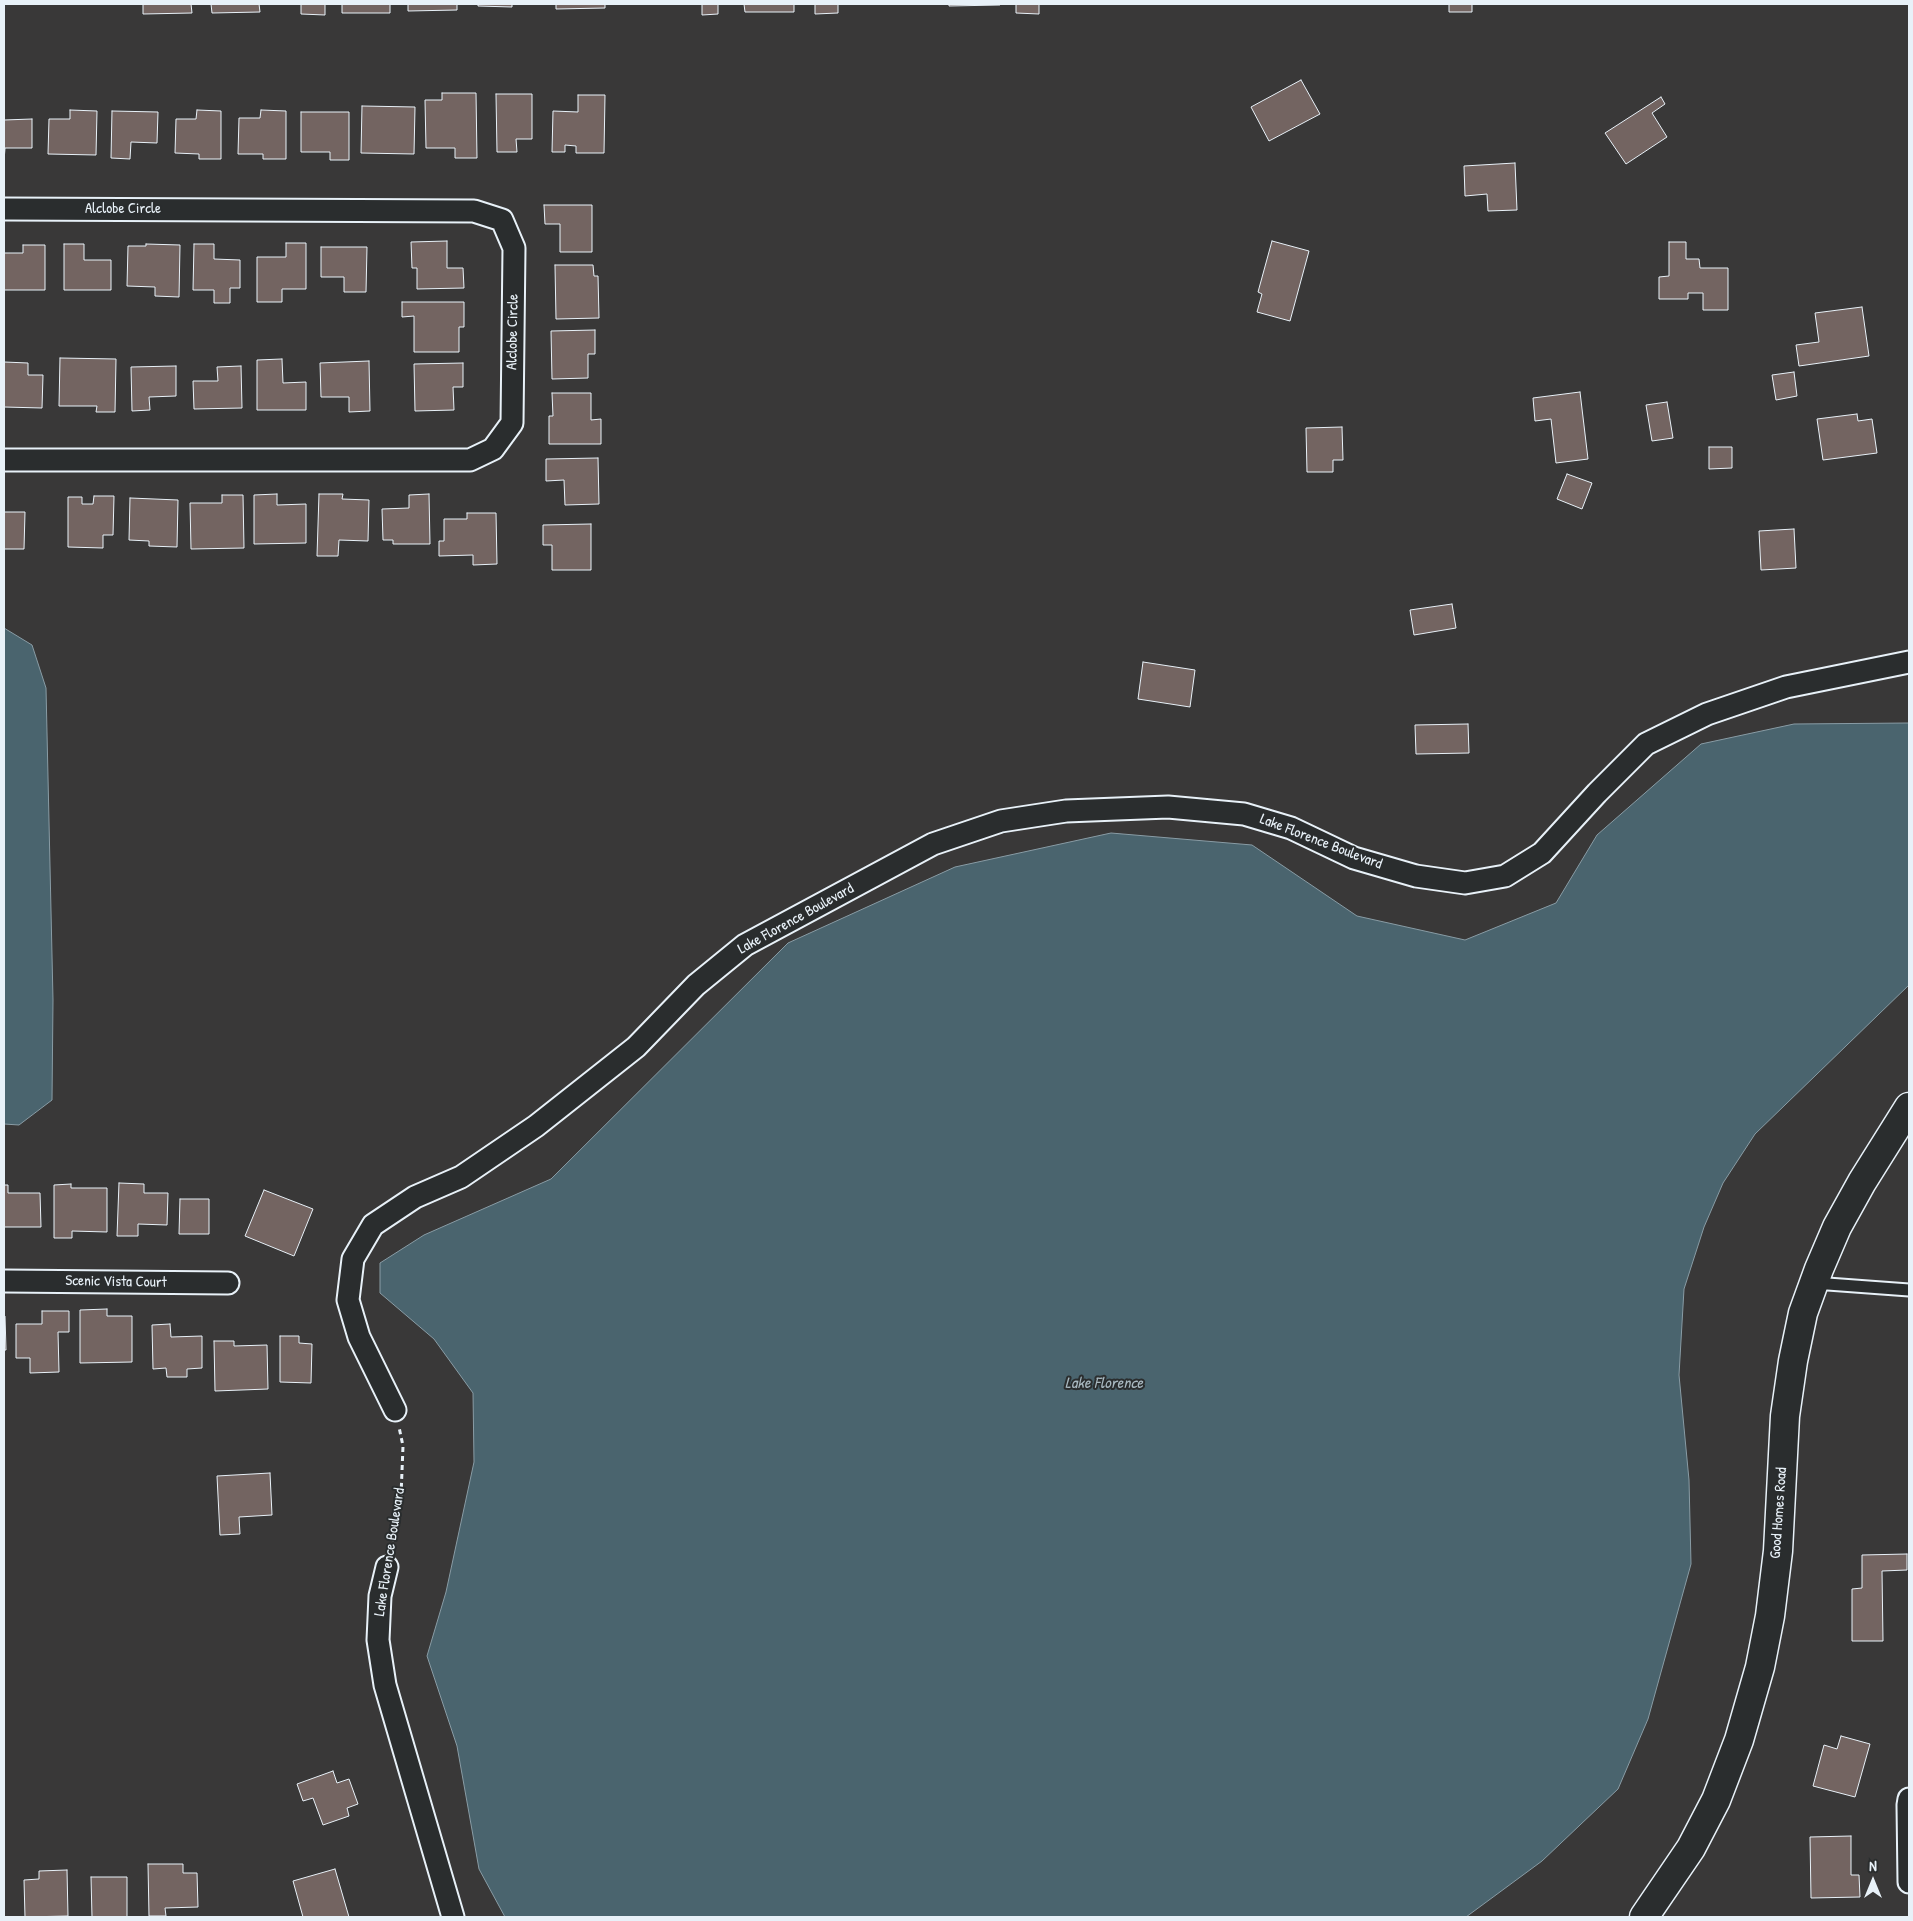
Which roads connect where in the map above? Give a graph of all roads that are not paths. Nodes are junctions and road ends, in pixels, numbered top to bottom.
1 (4, 208) edge
2 (4, 460) edge
3 (1909, 662) edge
4 (1909, 1107) edge
5 (4, 1281) edge
6 (228, 1283) dead end
7 (1814, 1283) junction
8 (1909, 1290) edge
9 (395, 1410) road end
10 (387, 1567) road end
11 (1909, 1800) edge
12 (1909, 1882) edge
13 (453, 1917) edge
14 (1644, 1917) edge

1 - 2 street, Alclobe Circle
3 - 9 street, Lake Florence Boulevard
4 - 7 street, Good Homes Road
5 - 6 street, Scenic Vista Court
7 - 8 lane
7 - 14 street, Good Homes Road
10 - 13 street, Lake Florence Boulevard
11 - 12 street

